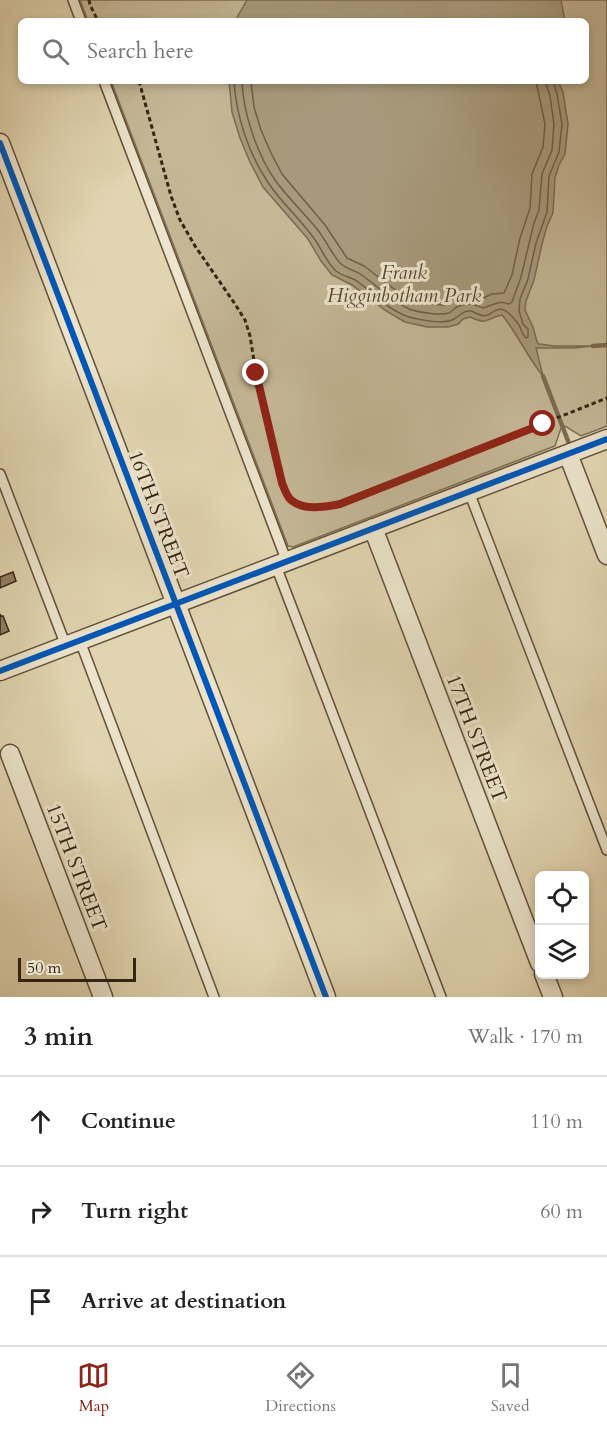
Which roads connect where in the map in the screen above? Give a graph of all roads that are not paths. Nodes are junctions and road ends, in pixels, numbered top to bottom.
1 (73, 0) edge
2 (80, 18) edge
3 (105, 84) edge
4 (0, 143) edge
5 (607, 439) edge
6 (568, 454) junction
7 (0, 474) edge
8 (469, 492) junction
9 (373, 528) junction
10 (607, 555) edge
11 (281, 564) junction
12 (176, 604) junction
13 (73, 644) junction
14 (0, 671) edge
15 (10, 754) dead end
16 (607, 850) edge
17 (535, 950) edge
18 (546, 979) edge
19 (103, 997) edge
20 (214, 997) edge
21 (326, 997) edge
22 (441, 997) edge
23 (553, 997) edge

1 - 2 lane
3 - 11 lane
4 - 12 street, 16TH STREET
5 - 6 street
6 - 8 street
6 - 10 street
7 - 13 lane
8 - 9 street
8 - 16 lane
9 - 11 street
9 - 17 street, 17TH STREET
11 - 12 street
11 - 22 lane
12 - 13 street
12 - 21 street, 16TH STREET
13 - 14 street
13 - 20 lane
15 - 19 street, 15TH STREET
18 - 23 street

